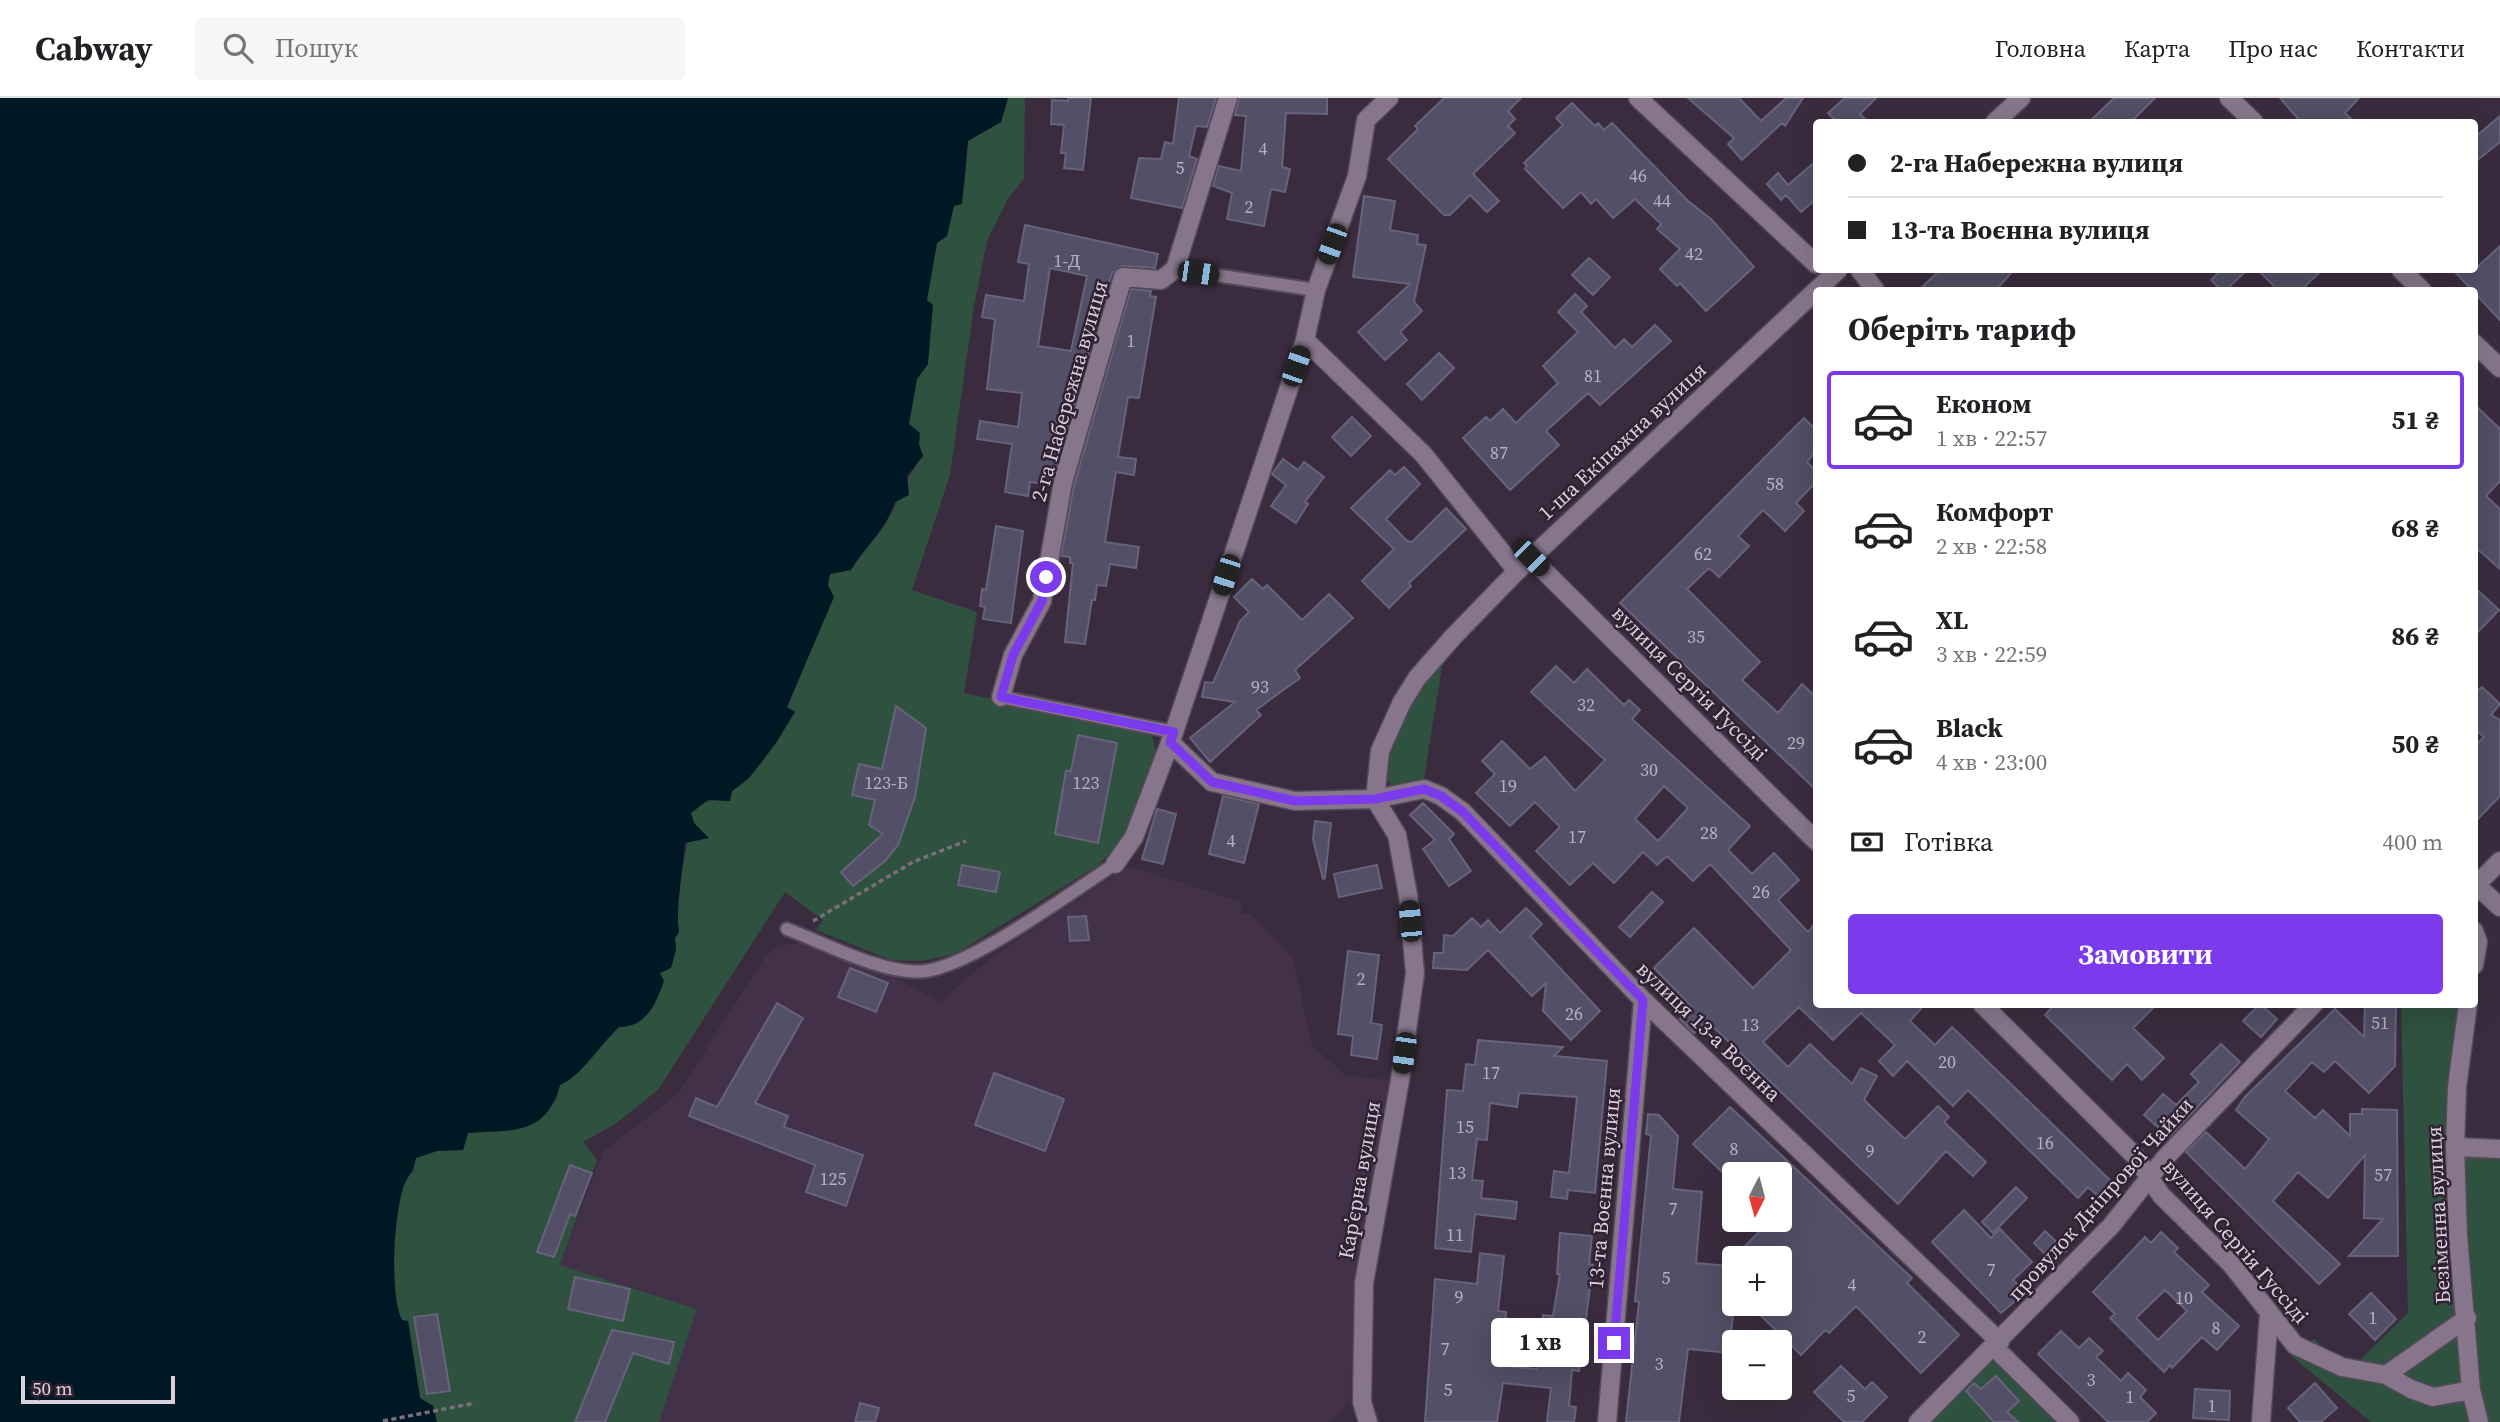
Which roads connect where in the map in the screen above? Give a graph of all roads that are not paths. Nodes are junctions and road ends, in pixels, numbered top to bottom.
1 (1228, 98) edge
2 (1389, 98) edge
3 (1638, 98) edge
4 (2021, 98) edge
5 (2230, 98) edge
6 (1998, 119) edge
7 (2251, 119) edge
8 (1813, 257) edge
9 (1175, 269) junction
10 (1824, 273) edge
11 (2404, 273) edge
12 (2419, 287) edge
13 (1316, 290) junction
14 (1305, 340) junction
15 (2478, 347) edge
16 (2500, 368) edge
17 (1531, 558) junction
18 (1517, 571) junction
19 (1001, 697) joint
20 (1172, 737) junction
21 (1375, 799) junction
22 (1813, 838) edge
23 (2500, 861) edge
24 (1115, 864) joint
25 (2478, 883) edge
26 (2478, 889) edge
27 (2500, 907) edge
28 (787, 929) dead end
29 (1643, 1000) junction
30 (1986, 1008) edge
31 (2310, 1008) edge
32 (2467, 1008) edge
33 (2455, 1147) junction
34 (2500, 1149) edge
35 (2150, 1177) junction
36 (2269, 1314) junction
37 (2467, 1318) junction
38 (1997, 1345) junction
39 (2386, 1375) junction
40 (2471, 1390) junction
41 (1368, 1422) edge
42 (1607, 1422) edge
43 (1918, 1422) edge
44 (2070, 1422) edge
45 (2261, 1422) edge
46 (2479, 1422) edge

1 - 9 street
2 - 13 street
3 - 8 street
4 - 6 street
5 - 7 street
9 - 13 lane
9 - 19 street, 2-га Набережна вулиця
10 - 17 street, 1-ша Екіпажна вулиця
11 - 12 street
13 - 14 street
14 - 18 street
14 - 20 street
15 - 16 street
17 - 18 street, 1-ша Екіпажна вулиця
17 - 22 street, вулиця Сергія Гуссіді
18 - 21 street, 1-ша Екіпажна вулиця
19 - 20 lane
20 - 21 street
20 - 24 street
21 - 29 street, вулиця 13-а Воєнна
21 - 41 street, Карʼєрна вулиця
23 - 25 street
24 - 28 lane
26 - 27 street
29 - 38 street, вулиця 13-а Воєнна
29 - 42 street, 13-та Воєнна вулиця
30 - 35 street, вулиця Сергія Гуссіді
31 - 35 street, провулок Дніпрової Чайки
32 - 33 street, Безіменна вулиця
33 - 34 street
33 - 37 street, Безіменна вулиця
35 - 36 street, вулиця Сергія Гуссіді
35 - 38 street, провулок Дніпрової Чайки
36 - 39 street, вулиця Сергія Гуссіді
36 - 45 street
37 - 39 street
37 - 40 street, Безіменна вулиця
38 - 43 street, провулок Дніпрової Чайки
38 - 44 street, вулиця 13-а Воєнна
39 - 40 street, вулиця Сергія Гуссіді
40 - 46 street, Безіменна вулиця

